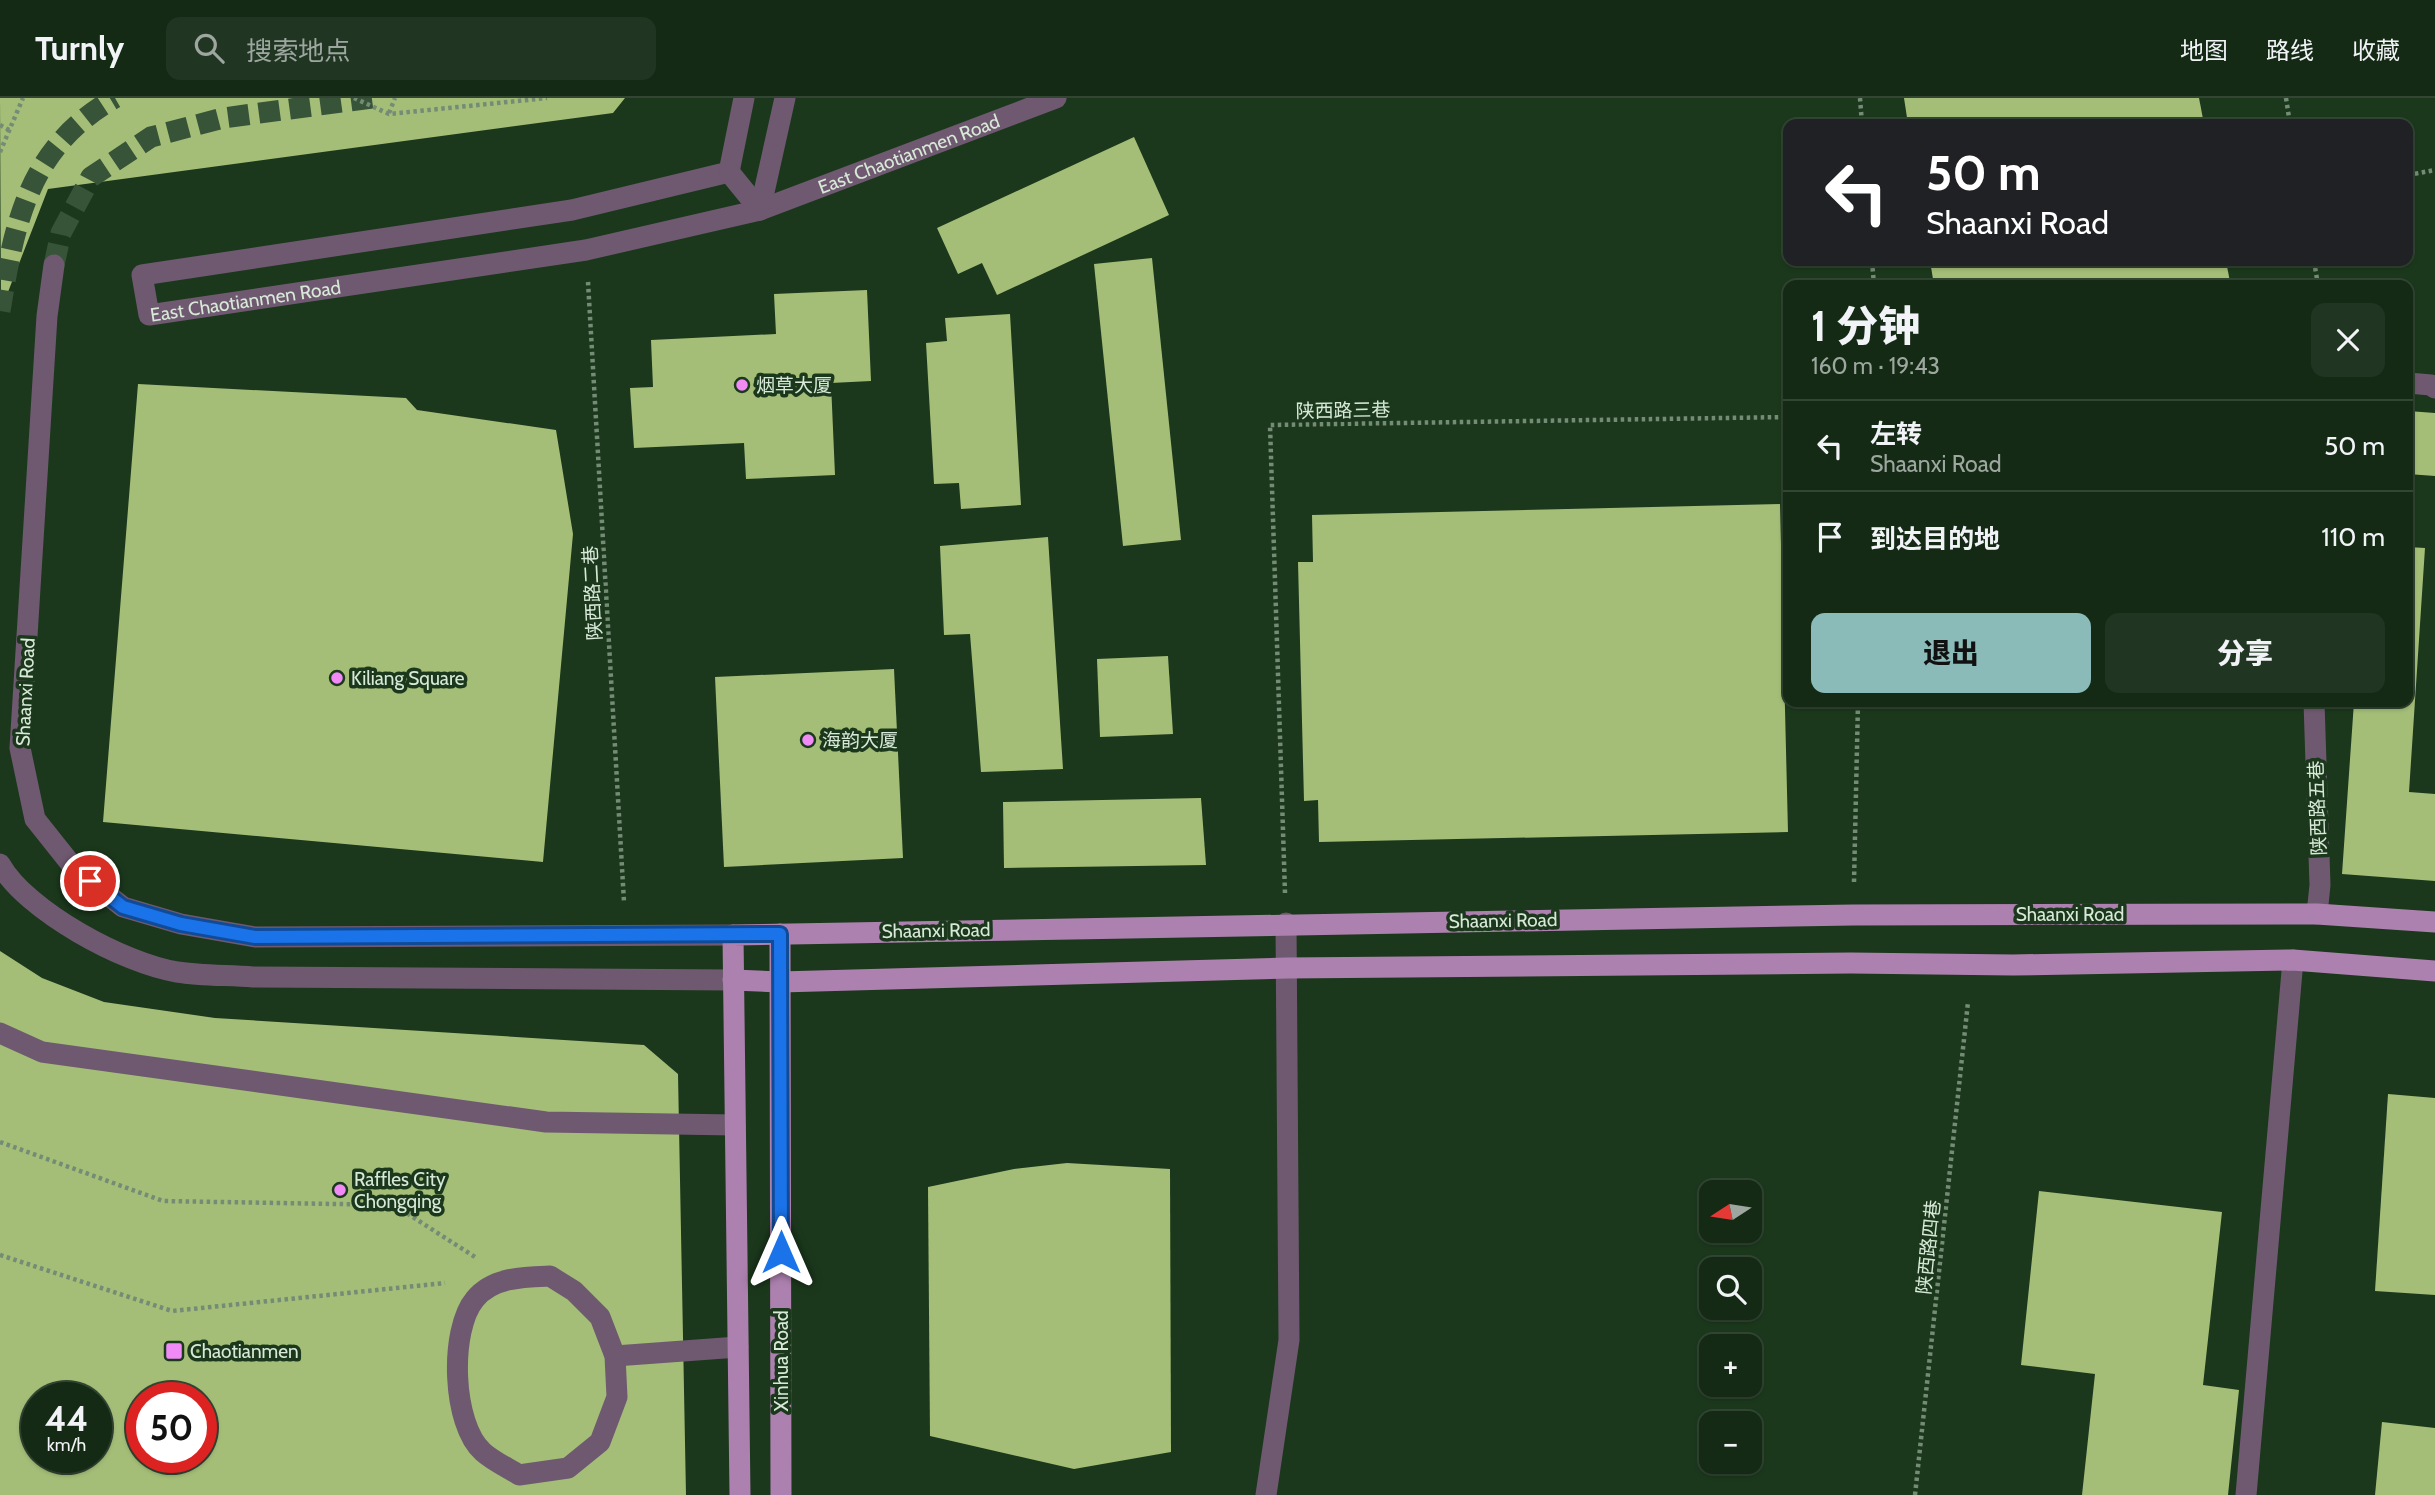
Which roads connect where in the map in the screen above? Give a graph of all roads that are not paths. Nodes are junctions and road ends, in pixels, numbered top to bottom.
1 (744, 98) edge
2 (785, 98) edge
3 (1056, 98) edge
4 (729, 173) junction
5 (760, 210) junction
6 (54, 264) tunnel mouth
7 (2413, 383) edge
8 (2435, 388) edge
9 (2314, 707) edge
10 (0, 864) edge
11 (2317, 914) junction
12 (2435, 922) edge
13 (1286, 923) junction
14 (780, 934) junction
15 (733, 935) junction
16 (2293, 960) junction
17 (1287, 968) junction
18 (2435, 971) edge
19 (733, 980) junction
20 (780, 982) junction
21 (0, 1033) edge
22 (735, 1125) junction
23 (738, 1347) junction
24 (615, 1356) junction
25 (740, 1495) edge
26 (782, 1495) edge
27 (1266, 1495) edge
28 (2246, 1495) edge

1 - 4 street
2 - 5 street
3 - 5 street, East Chaotianmen Road
4 - 5 street
4 - 5 street, East Chaotianmen Road
6 - 15 street, Shaanxi Road
7 - 8 street
9 - 11 street, 陕西路五巷
10 - 19 street
11 - 12 main road, Shaanxi Road
11 - 13 main road, Shaanxi Road
13 - 14 main road, Shaanxi Road
13 - 17 street
14 - 15 main road, Shaanxi Road
14 - 20 main road, Xinhua Road
15 - 19 main road
16 - 17 main road
16 - 18 main road
16 - 28 street
17 - 20 main road
17 - 27 street
19 - 20 main road
19 - 22 main road
20 - 26 main road, Xinhua Road
21 - 22 street
22 - 23 main road
23 - 24 street
23 - 25 main road
24 - 24 street

